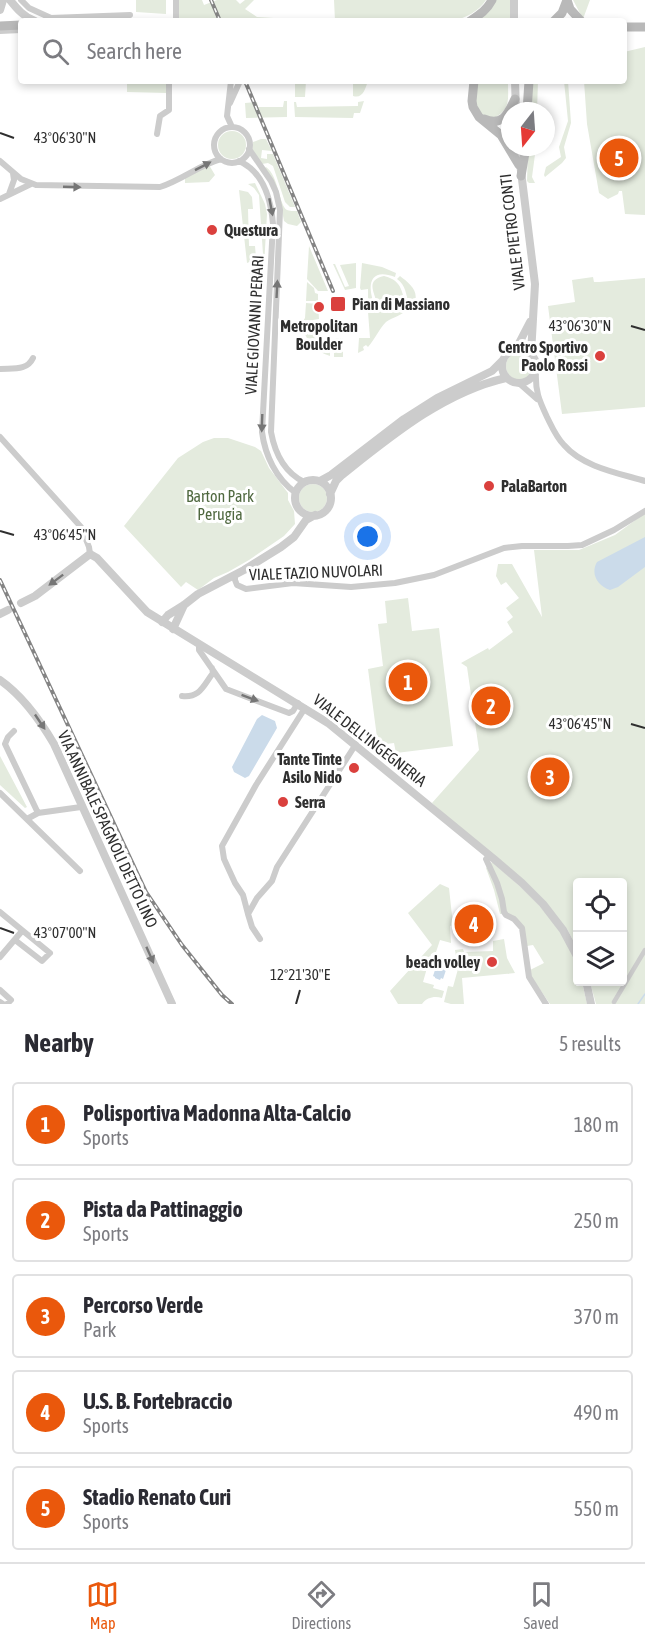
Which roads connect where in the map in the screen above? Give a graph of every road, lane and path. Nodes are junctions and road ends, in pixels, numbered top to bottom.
1 (3, 0) edge
2 (176, 0) edge
3 (492, 0) edge
4 (514, 0) edge
5 (16, 3) edge
6 (568, 3) edge
7 (0, 9) edge
8 (130, 15) dead end
9 (27, 18) edge
10 (176, 18) edge
11 (475, 18) edge
12 (514, 18) edge
13 (557, 18) edge
14 (567, 18) edge
15 (579, 18) edge
16 (0, 26) edge
17 (16, 26) edge
18 (627, 27) edge
19 (645, 27) edge
20 (18, 30) edge
21 (0, 31) edge
22 (169, 84) edge
23 (231, 84) edge
24 (239, 84) edge
25 (474, 84) edge
26 (515, 84) edge
27 (529, 84) edge
28 (515, 99) junction
29 (515, 102) edge
30 (528, 102) edge
31 (227, 110) junction
32 (479, 117) junction
33 (232, 127) junction
34 (157, 134) dead end
35 (249, 149) junction
36 (518, 156) edge
37 (524, 156) edge
38 (221, 159) junction
39 (0, 161) edge
40 (239, 161) junction
41 (519, 165) junction
42 (13, 173) junction
43 (521, 176) junction
44 (31, 184) junction
45 (8, 195) junction
46 (0, 199) edge
47 (534, 313) junction
48 (516, 349) junction
49 (531, 354) junction
50 (33, 358) dead end
51 (503, 360) junction
52 (0, 369) edge
53 (536, 372) junction
54 (506, 378) junction
55 (520, 384) junction
56 (541, 404) junction
57 (0, 437) edge
58 (320, 481) junction
59 (645, 481) edge
60 (304, 482) junction
61 (296, 493) junction
62 (330, 494) junction
63 (300, 510) junction
64 (645, 511) edge
65 (315, 515) junction
66 (301, 526) junction
67 (90, 554) junction
68 (236, 575) junction
69 (21, 603) dead end
70 (184, 605) junction
71 (162, 622) junction
72 (173, 629) junction
73 (199, 644) junction
74 (212, 667) junction
75 (0, 680) edge
76 (182, 696) dead end
77 (301, 706) junction
78 (14, 731) dead end
79 (356, 744) junction
80 (0, 793) edge
81 (81, 807) junction
82 (38, 813) junction
83 (27, 819) junction
84 (490, 855) junction
85 (80, 870) dead end
86 (0, 912) edge
87 (248, 914) junction
88 (22, 931) junction
89 (260, 939) dead end
90 (15, 940) junction
91 (573, 949) edge
92 (645, 950) edge
93 (0, 957) edge
94 (587, 986) edge
95 (0, 990) edge
96 (614, 1002) dead end
97 (7, 1004) edge
98 (172, 1004) edge
99 (546, 1004) edge
100 (591, 1004) edge

1 - 7 street
2 - 10 street
3 - 11 main road
4 - 12 street
5 - 8 street
5 - 9 street
5 - 17 street
6 - 13 main road
6 - 14 main road
6 - 15 main road
16 - 17 main road
18 - 19 main road
20 - 21 street
22 - 34 street
23 - 31 street
24 - 31 street
25 - 32 main road
26 - 28 street
27 - 30 main road
28 - 29 street
28 - 32 main road
31 - 33 street
32 - 41 main road
33 - 35 street
33 - 38 street
35 - 40 street
60 -> 35 street, VIALE GIOVANNI PERARI
36 - 41 street, VIALE PIETRO CONTI
37 - 43 main road
38 - 40 street
44 -> 38 street
39 - 42 street
40 -> 61 street, VIALE GIOVANNI PERARI
41 - 43 street, VIALE PIETRO CONTI
42 - 44 street
42 - 45 street
43 - 47 street, VIALE PIETRO CONTI
44 - 45 street
45 - 46 street
47 - 48 street, VIALE PIETRO CONTI
47 - 49 street, VIALE PIETRO CONTI
48 - 49 street
48 - 51 street, VIALE PIETRO CONTI
49 - 53 street, VIALE PIETRO CONTI
50 - 52 street
51 - 54 street
51 - 58 street, VIALE PIETRO CONTI
53 - 55 street
53 - 56 street, VIALE PIETRO CONTI
54 - 55 street, VIALE PIETRO CONTI
54 - 62 street
55 - 56 street, VIALE PIETRO CONTI
56 - 59 street, VIALE PIETRO CONTI
57 - 67 street
58 - 60 street
58 - 62 street
60 - 61 street
61 - 63 street
62 - 65 street
63 - 65 street
63 - 66 street
64 - 68 street, VIALE TAZIO NUVOLARI
65 - 66 street
66 - 68 street
67 -> 69 street
67 - 71 street, VIALE DELL'INGEGNERIA
68 - 70 street
70 - 71 street
70 - 72 street
71 - 72 street, VIALE DELL'INGEGNERIA
72 - 73 street, VIALE DELL'INGEGNERIA
73 - 74 street
73 - 77 street, VIALE DELL'INGEGNERIA
74 - 76 street
74 -> 77 street
75 -> 81 street, VIA ANNIBALE SPAGNOLI DETTO LINO
77 - 79 street, VIALE DELL'INGEGNERIA
77 - 87 street
78 - 82 street
79 - 84 street, VIALE DELL'INGEGNERIA
79 - 87 street
80 - 83 street
81 - 82 street
81 -> 98 street, VIA ANNIBALE SPAGNOLI DETTO LINO
82 - 83 street
83 - 85 street
84 - 91 street, VIALE DELL'INGEGNERIA
84 - 99 street
86 - 88 street
87 - 89 street
88 - 90 street
88 - 90 street
90 - 93 street
92 - 96 street
94 - 100 street
95 - 97 street

